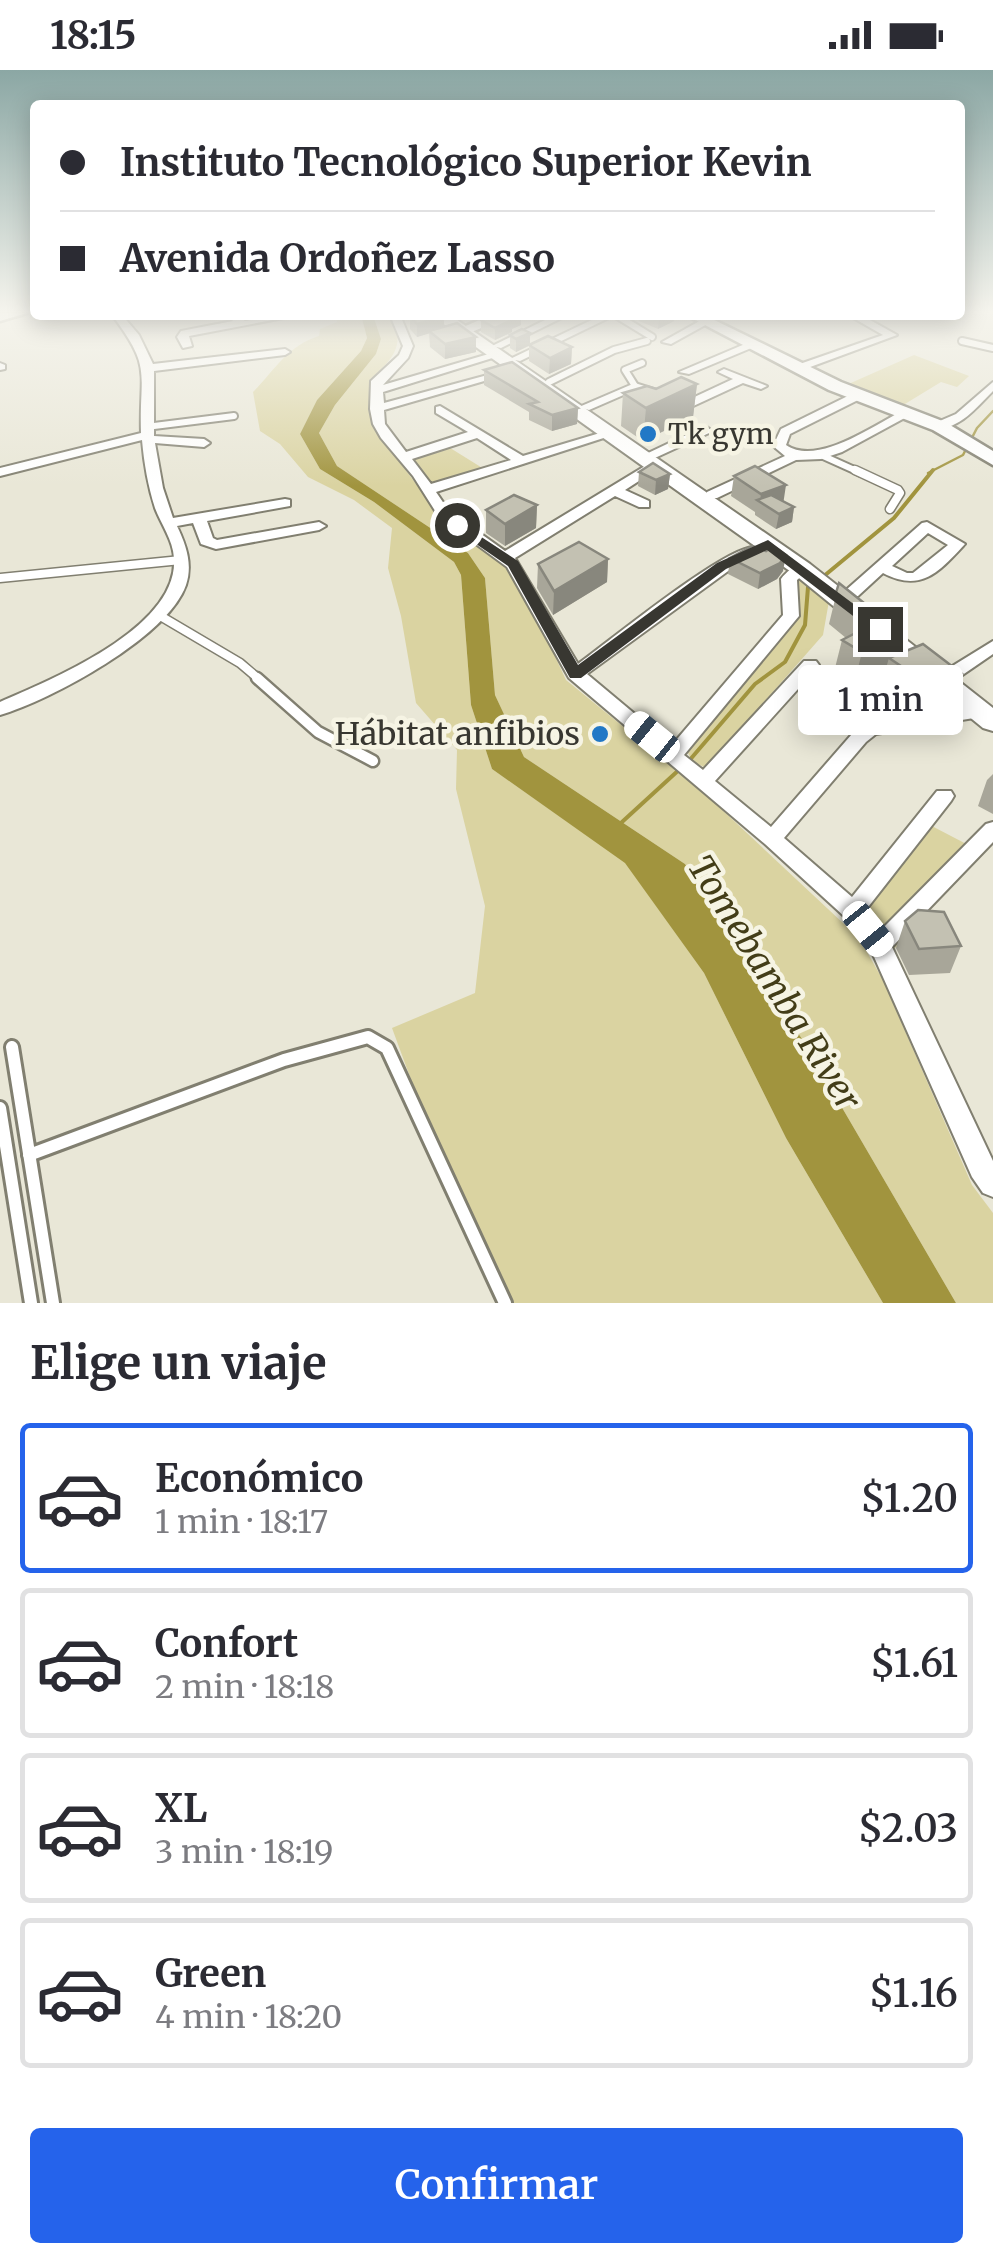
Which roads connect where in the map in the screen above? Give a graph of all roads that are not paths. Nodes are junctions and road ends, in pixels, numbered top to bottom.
1 (151, 371) edge
2 (387, 371) edge
3 (454, 371) edge
4 (474, 371) edge
5 (524, 371) edge
6 (530, 371) edge
7 (572, 371) edge
8 (626, 371) edge
9 (688, 371) edge
10 (804, 371) edge
11 (685, 372) dead end
12 (724, 372) dead end
13 (743, 379) junction
14 (549, 382) junction
15 (636, 386) junction
16 (761, 386) dead end
17 (993, 386) edge
18 (377, 390) junction
19 (858, 395) junction
20 (376, 410) junction
21 (440, 410) dead end
22 (577, 412) junction
23 (906, 414) junction
24 (234, 416) dead end
25 (939, 426) junction
26 (705, 430) dead end
27 (478, 433) junction
28 (147, 434) junction
29 (610, 434) junction
30 (204, 444) dead end
31 (989, 454) edge
32 (821, 455) junction
33 (794, 456) junction
34 (404, 457) junction
35 (654, 460) junction
36 (521, 461) junction
37 (0, 472) edge
38 (427, 490) junction
39 (613, 490) junction
40 (712, 495) junction
41 (285, 503) dead end
42 (644, 504) dead end
43 (890, 509) dead end
44 (198, 518) junction
45 (168, 523) junction
46 (318, 526) dead end
47 (768, 544) junction
48 (506, 557) junction
49 (182, 560) junction
50 (806, 565) junction
51 (883, 567) junction
52 (0, 578) edge
53 (843, 590) junction
54 (157, 614) junction
55 (993, 646) edge
56 (921, 663) junction
57 (810, 665) dead end
58 (576, 674) junction
59 (952, 674) junction
60 (863, 687) dead end
61 (0, 709) edge
62 (989, 713) edge
63 (373, 761) dead end
64 (687, 766) junction
65 (944, 796) dead end
66 (993, 829) edge
67 (772, 839) junction
68 (853, 911) junction
69 (880, 945) junction
70 (12, 1047) dead end
71 (0, 1108) edge
72 (29, 1155) junction
73 (989, 1170) edge
74 (31, 1303) edge
75 (52, 1303) edge
76 (506, 1303) edge

1 - 28 street
2 - 18 street
3 - 18 street
4 - 20 street
5 - 22 main road
6 - 14 main road
7 - 14 lane
8 - 15 lane
9 - 11 street
10 - 19 street
12 - 13 street
13 - 15 street
13 - 16 street
14 - 22 main road
15 - 22 street
17 - 25 street
18 - 20 street
19 - 23 street
19 - 33 street
20 - 34 street
21 - 27 street
22 - 29 main road
22 - 35 main road
23 - 25 street
23 - 32 street
24 - 28 lane
25 - 31 street
26 - 35 street
27 - 34 street
27 - 36 street
28 - 30 street
28 - 37 street
28 - 45 street
29 - 35 main road
29 - 36 street
32 - 33 street
32 - 43 lane
33 - 40 street
34 - 38 street
35 - 39 street
35 - 40 main road
35 - 47 main road
36 - 38 street
38 - 48 street
39 - 42 street
39 - 48 street
40 - 50 main road
41 - 44 street
44 - 45 street
44 - 46 street
45 - 49 street
47 - 50 main road
47 - 58 street
48 - 58 street
49 - 52 lane
49 - 54 street
50 - 53 main road
50 - 64 street
51 - 51 street
51 - 53 street
53 - 56 main road
53 - 59 main road
54 - 61 street
54 - 63 lane
55 - 59 street
56 - 60 street
56 - 62 main road
57 - 64 street
58 - 64 street
59 - 62 main road
62 - 67 street
64 - 67 street
65 - 68 street
66 - 69 street
67 - 68 street
68 - 69 street
69 - 73 street
70 - 72 lane
71 - 74 lane
72 - 75 lane
72 - 76 lane

